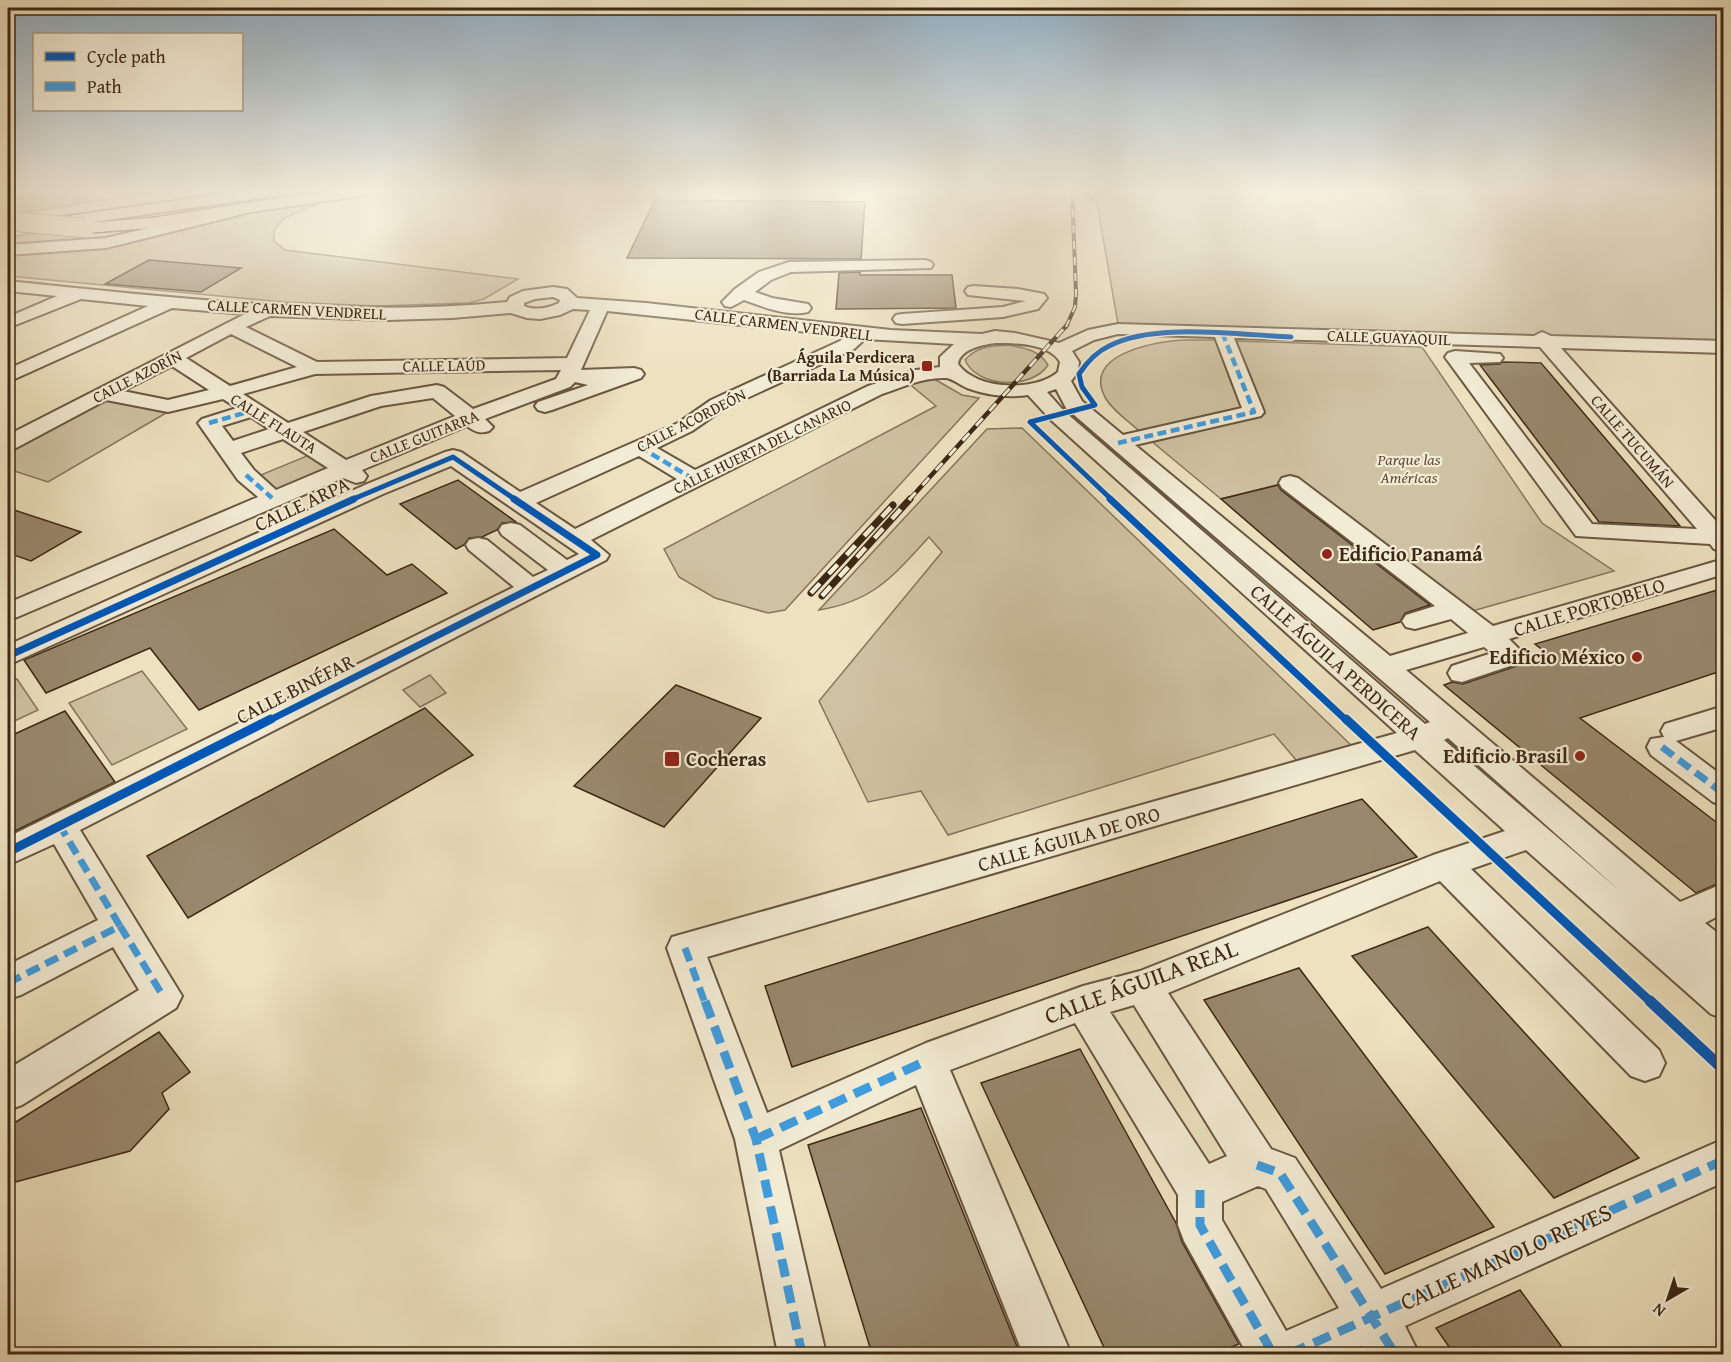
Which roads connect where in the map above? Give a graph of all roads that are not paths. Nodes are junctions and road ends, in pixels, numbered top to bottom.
1 (925, 265) dead end
2 (8, 286) edge
3 (974, 291) dead end
4 (80, 293) junction
5 (741, 293) junction
6 (170, 302) junction
7 (601, 305) junction
8 (267, 311) junction
9 (716, 316) junction
10 (8, 323) edge
11 (231, 327) junction
12 (1222, 332) junction
13 (860, 333) junction
14 (891, 336) junction
15 (979, 339) junction
16 (1724, 347) edge
17 (1552, 349) junction
18 (1059, 351) junction
19 (1481, 354) dead end
20 (173, 358) junction
21 (434, 365) junction
22 (951, 365) junction
23 (314, 368) junction
24 (8, 376) edge
25 (583, 376) junction
26 (1061, 380) junction
27 (1033, 389) junction
28 (437, 391) junction
29 (102, 393) junction
30 (225, 393) junction
31 (251, 411) junction
32 (468, 417) junction
33 (284, 431) junction
34 (8, 443) edge
35 (1118, 443) junction
36 (640, 447) junction
37 (228, 450) junction
38 (344, 468) junction
39 (695, 480) junction
40 (1290, 483) dead end
41 (375, 489) junction
42 (272, 498) junction
43 (518, 502) junction
44 (511, 530) dead end
45 (1624, 539) dead end
46 (478, 545) dead end
47 (586, 547) junction
48 (1721, 548) edge
49 (566, 571) junction
50 (531, 588) junction
51 (1455, 609) junction
52 (8, 613) edge
53 (1415, 621) dead end
54 (1490, 636) junction
55 (8, 656) edge
56 (1385, 667) junction
57 (1462, 673) dead end
58 (1724, 716) edge
59 (1452, 726) junction
60 (1420, 737) junction
61 (1724, 794) edge
62 (60, 826) junction
63 (1531, 835) junction
64 (8, 852) edge
65 (1445, 865) junction
66 (1724, 897) edge
67 (1676, 920) junction
68 (120, 926) junction
69 (1724, 961) edge
70 (8, 983) edge
71 (1143, 986) junction
72 (1724, 1002) edge
73 (1083, 1003) junction
74 (926, 1061) junction
75 (1645, 1063) dead end
76 (8, 1091) edge
77 (756, 1139) junction
78 (1722, 1163) edge
79 (1257, 1165) junction
80 (1200, 1191) junction
81 (1383, 1336) edge
82 (802, 1354) edge
83 (1047, 1354) edge
84 (1273, 1354) edge
85 (1289, 1354) edge

1 - 5 street
2 - 4 street, CALLE CARMEN VENDRELL
3 - 5 street
4 - 6 street, CALLE CARMEN VENDRELL
4 - 10 street
5 - 9 street
6 - 8 street, CALLE CARMEN VENDRELL
6 - 24 street
7 - 8 street, CALLE CARMEN VENDRELL
7 - 9 street, CALLE CARMEN VENDRELL
7 - 25 street
8 - 11 street, CALLE AZORÍN
9 - 13 street, CALLE CARMEN VENDRELL
11 - 20 street, CALLE AZORÍN
11 - 23 street, CALLE LAÚD
12 - 17 street, CALLE GUAYAQUIL
12 - 18 street, CALLE GUAYAQUIL
12 - 35 street
13 - 14 street, CALLE CARMEN VENDRELL
13 - 36 street, CALLE ACORDEÓN
14 - 15 street, CALLE CARMEN VENDRELL
14 - 22 street, CALLE CARMEN VENDRELL
15 - 18 street, CALLE CARMEN VENDRELL
15 - 22 street
16 - 17 street, CALLE GUAYAQUIL
17 - 19 street
17 - 48 street, CALLE TUCUMÁN
17 - 48 street
18 - 26 street
20 - 29 street, CALLE AZORÍN
20 - 30 street, CALLE FLAUTA
21 - 23 street, CALLE LAÚD
21 - 25 street, CALLE LAÚD
21 - 28 street
22 - 27 street, CALLE CARMEN VENDRELL
22 - 39 street, CALLE HUERTA DEL CANARIO
23 - 30 street, CALLE LAÚD
25 - 32 street, CALLE GUITARRA
25 - 32 street
26 - 27 street, CALLE CARMEN VENDRELL
26 - 35 street, CALLE ÁGUILA PERDICERA
27 - 60 street, CALLE ÁGUILA PERDICERA
28 - 32 street
28 - 33 street
29 - 30 street, CALLE LAÚD
29 - 34 street, CALLE AZORÍN
30 - 31 street, CALLE FLAUTA
31 - 33 street, CALLE FLAUTA
31 - 37 street
32 - 38 street, CALLE GUITARRA
33 - 37 street
33 - 38 street, CALLE FLAUTA
35 - 56 street, CALLE ÁGUILA PERDICERA
36 - 39 street
36 - 43 street, CALLE ACORDEÓN
37 - 42 street
38 - 41 street, CALLE FLAUTA
38 - 42 street, CALLE GUITARRA
39 - 47 street, CALLE HUERTA DEL CANARIO
40 - 51 street
41 - 43 street, CALLE ARPA
41 - 55 street, CALLE ARPA
42 - 52 street, CALLE GUITARRA
43 - 47 street, CALLE ARPA
44 - 49 street
45 - 48 street
46 - 50 street
47 - 49 street, CALLE BINÉFAR
48 - 54 street, CALLE PORTOBELO
49 - 50 street, CALLE BINÉFAR
50 - 62 street, CALLE BINÉFAR
51 - 53 street
51 - 54 street
54 - 56 street, CALLE PORTOBELO
54 - 57 street
56 - 59 street, CALLE ÁGUILA PERDICERA
58 - 61 street
59 - 60 street, CALLE ÁGUILA DE ORO
59 - 67 street, CALLE ÁGUILA PERDICERA
60 - 63 street, CALLE ÁGUILA PERDICERA
60 - 77 street, CALLE ÁGUILA DE ORO
62 - 64 street, CALLE BINÉFAR
62 - 68 street
63 - 65 street, CALLE ÁGUILA REAL
63 - 72 street, CALLE ÁGUILA PERDICERA
65 - 71 street, CALLE ÁGUILA REAL
65 - 75 street
66 - 67 street
67 - 69 street, CALLE ÁGUILA PERDICERA
68 - 70 street
68 - 76 street
71 - 73 street, CALLE ÁGUILA REAL
71 - 79 street
73 - 74 street, CALLE ÁGUILA REAL
73 - 80 street
74 - 77 street, CALLE ÁGUILA REAL
74 - 83 street
77 - 82 street
78 - 81 street, CALLE MANOLO REYES
79 - 80 street
79 - 81 street
80 - 84 street
81 - 85 street, CALLE MANOLO REYES

